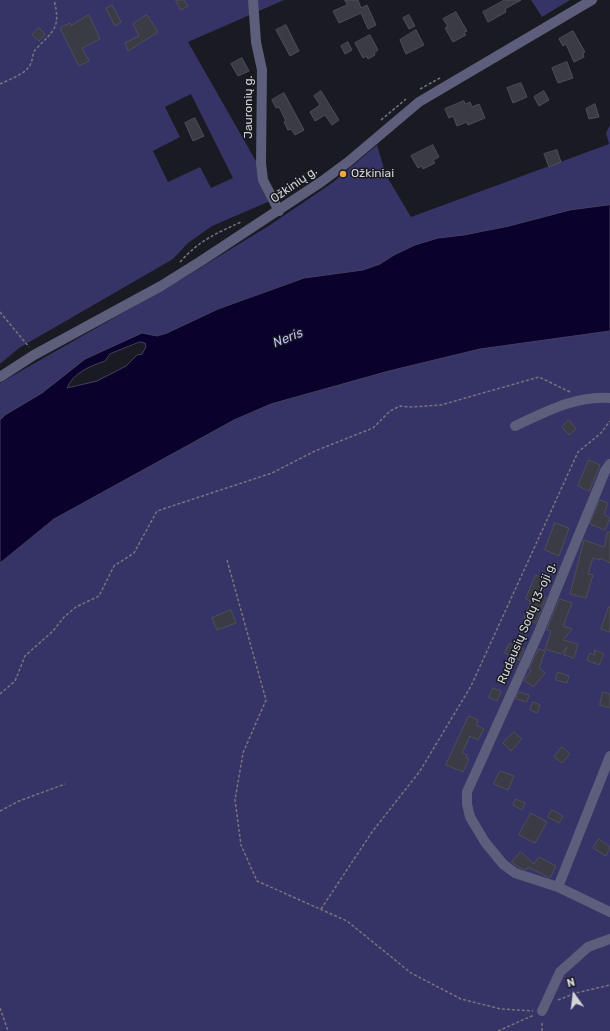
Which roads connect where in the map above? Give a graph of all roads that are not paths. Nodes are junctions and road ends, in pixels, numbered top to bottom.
1 (253, 0) edge
2 (592, 0) edge
3 (279, 211) junction
4 (0, 376) edge
5 (610, 398) edge
6 (515, 426) dead end
7 (610, 464) edge
8 (610, 756) edge
9 (558, 887) junction
10 (610, 912) edge
11 (610, 939) edge
12 (542, 1011) road end

1 - 3 street, Jauronių g.
2 - 3 street, Ožkinių g.
3 - 4 street, Ožkinių g.
5 - 6 street
7 - 9 street, Rudausių Sodų 13-oji g.
8 - 9 street
9 - 10 street
11 - 12 street

